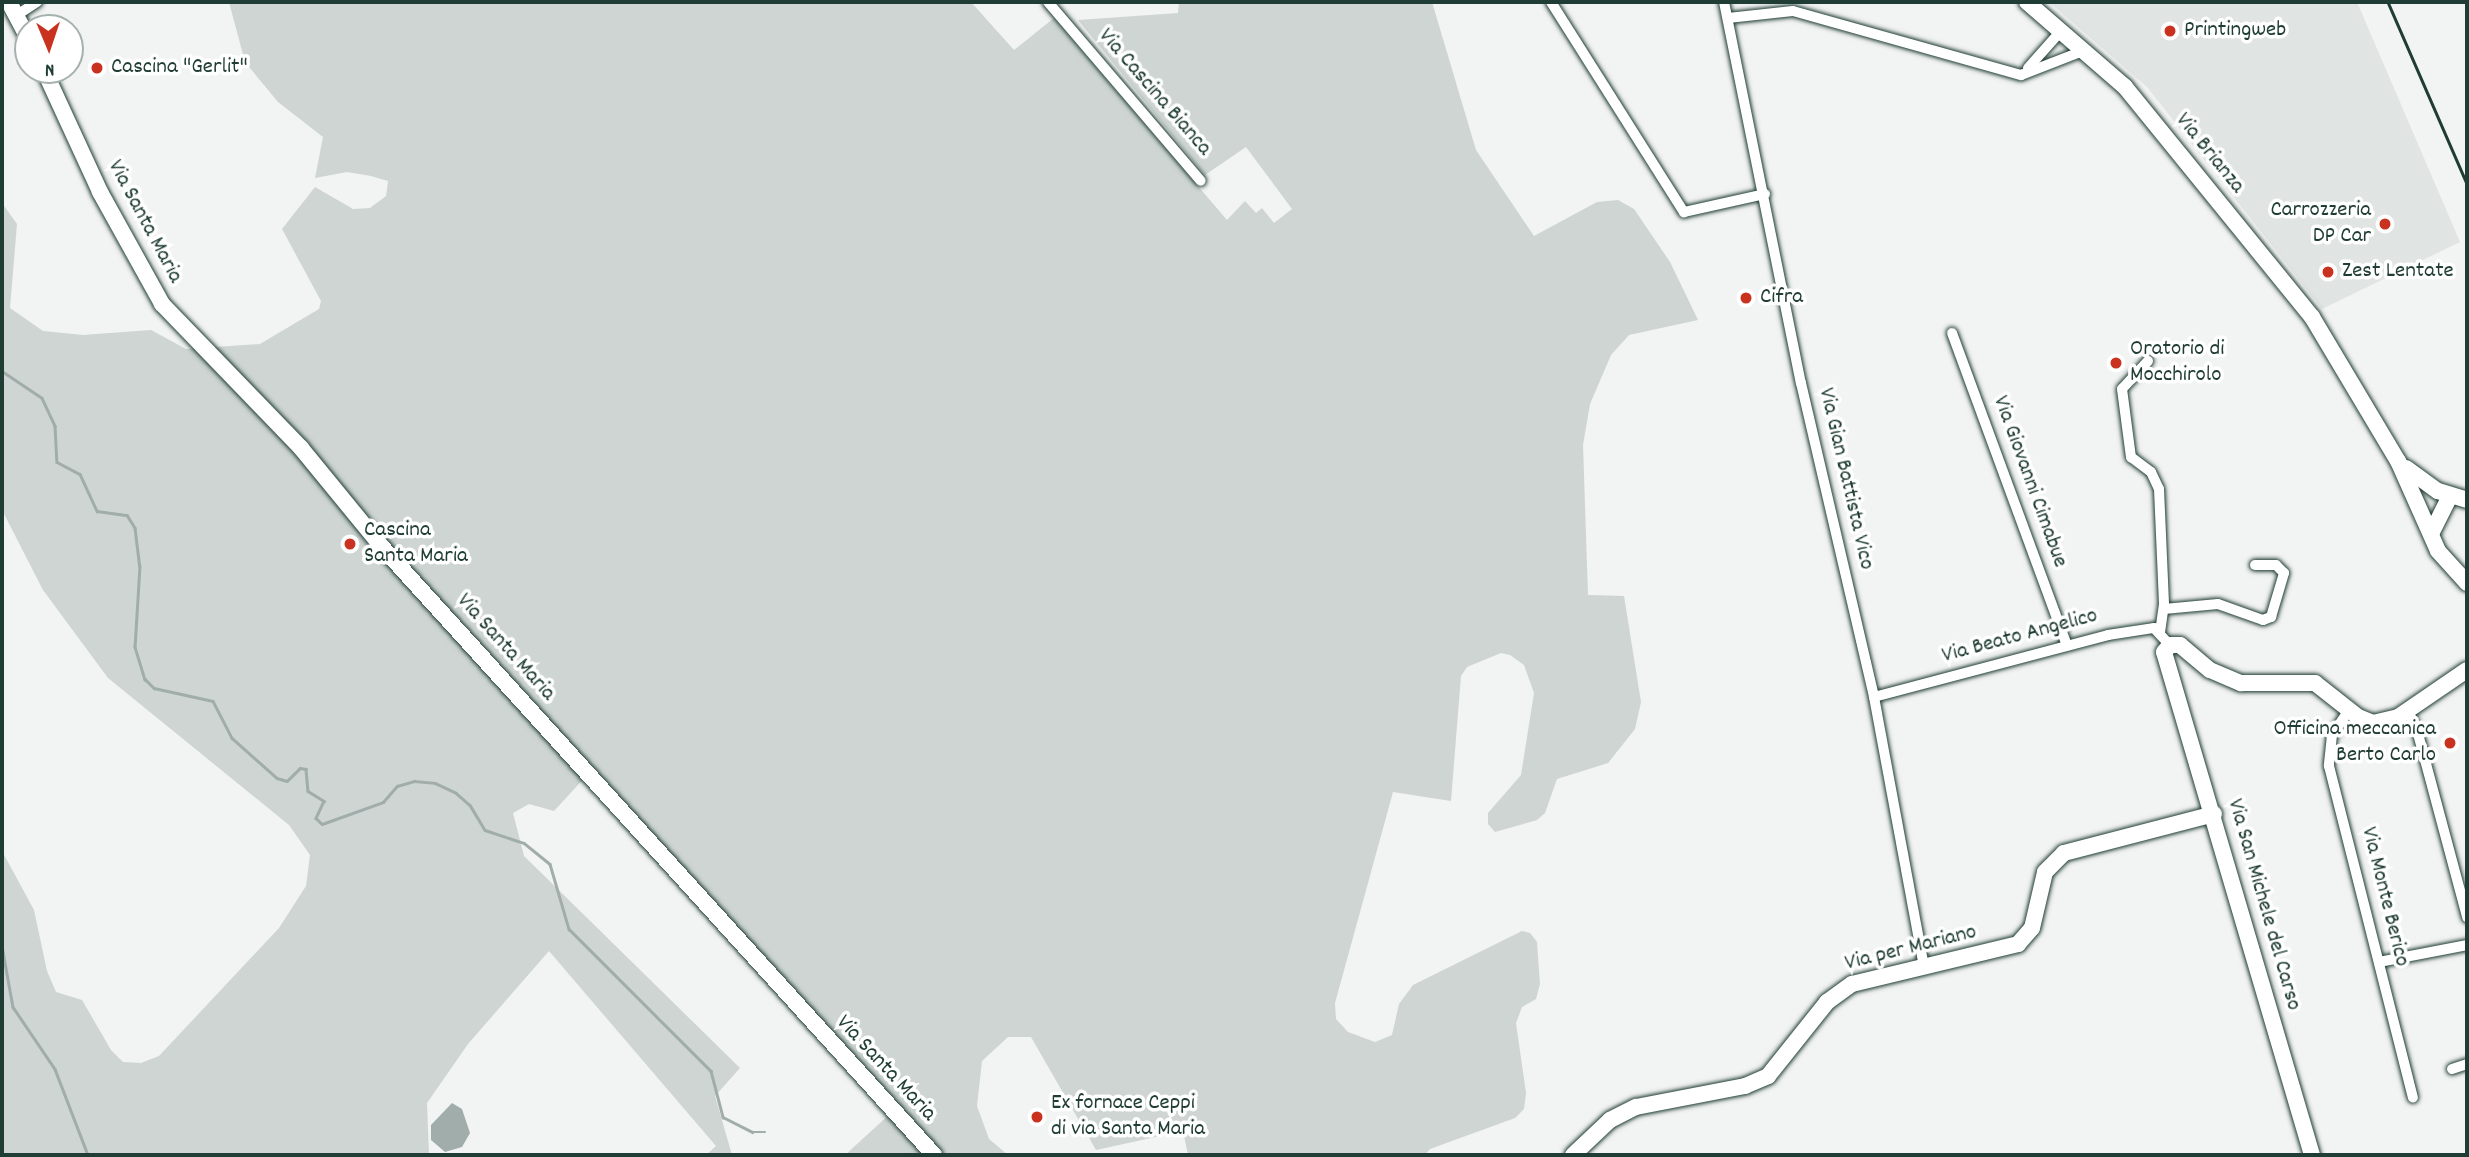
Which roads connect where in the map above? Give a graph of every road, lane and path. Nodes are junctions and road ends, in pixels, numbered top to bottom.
1 (37, 2) edge
2 (1048, 2) edge
3 (1551, 2) edge
4 (1724, 2) edge
5 (2027, 2) edge
6 (13, 8) edge
7 (1728, 18) junction
8 (2061, 31) junction
9 (2083, 51) junction
10 (2013, 74) junction
11 (51, 84) edge
12 (1201, 181) dead end
13 (1765, 194) junction
14 (1952, 333) dead end
15 (2148, 361) dead end
16 (2399, 461) junction
17 (2444, 494) junction
18 (2467, 499) edge
19 (2424, 514) junction
20 (2431, 534) junction
21 (2255, 565) dead end
22 (2467, 583) edge
23 (2164, 609) junction
24 (2160, 631) junction
25 (2170, 645) junction
26 (2067, 646) junction
27 (2467, 670) edge
28 (1874, 697) junction
29 (2350, 710) junction
30 (2408, 711) junction
31 (2214, 814) junction
32 (2467, 917) edge
33 (2467, 945) edge
34 (2379, 962) junction
35 (1924, 967) junction
36 (2467, 1063) edge
37 (2452, 1069) dead end
38 (2413, 1098) dead end
39 (934, 1155) edge
40 (1573, 1155) edge
41 (2312, 1155) edge

1 - 6 street
2 - 12 street, Via Cascina Bianca
3 - 13 street
4 - 7 street, Via Gian Battista Vico
5 - 8 street, Via Brianza
7 - 10 street
7 - 13 street, Via Gian Battista Vico
8 - 9 street, Via Brianza
8 - 10 street
9 - 10 street
9 - 16 street, Via Brianza
11 - 39 street, Via Santa Maria
13 - 28 street, Via Gian Battista Vico
14 - 26 street, Via Giovanni Cimabue
15 - 23 street
16 - 17 street
16 - 19 street, Via Brianza
17 - 18 street
17 - 19 street
17 - 20 street
19 - 20 street, Via Brianza
20 - 22 street, Via Brianza
21 - 23 street
23 - 24 street
24 - 25 street
24 - 26 street, Via Beato Angelico
25 - 29 street
25 - 31 street, Via San Michele del Carso
26 - 28 street, Via Beato Angelico
27 - 30 street
28 - 35 street, Via Gian Battista Vico
29 - 30 street
29 - 34 street, Via Monte Berico
30 - 32 street
31 - 35 street, Via per Mariano
31 - 41 street, Via San Michele del Carso
33 - 34 street
34 - 38 street, Via Monte Berico
35 - 40 street, Via per Mariano
36 - 37 street

